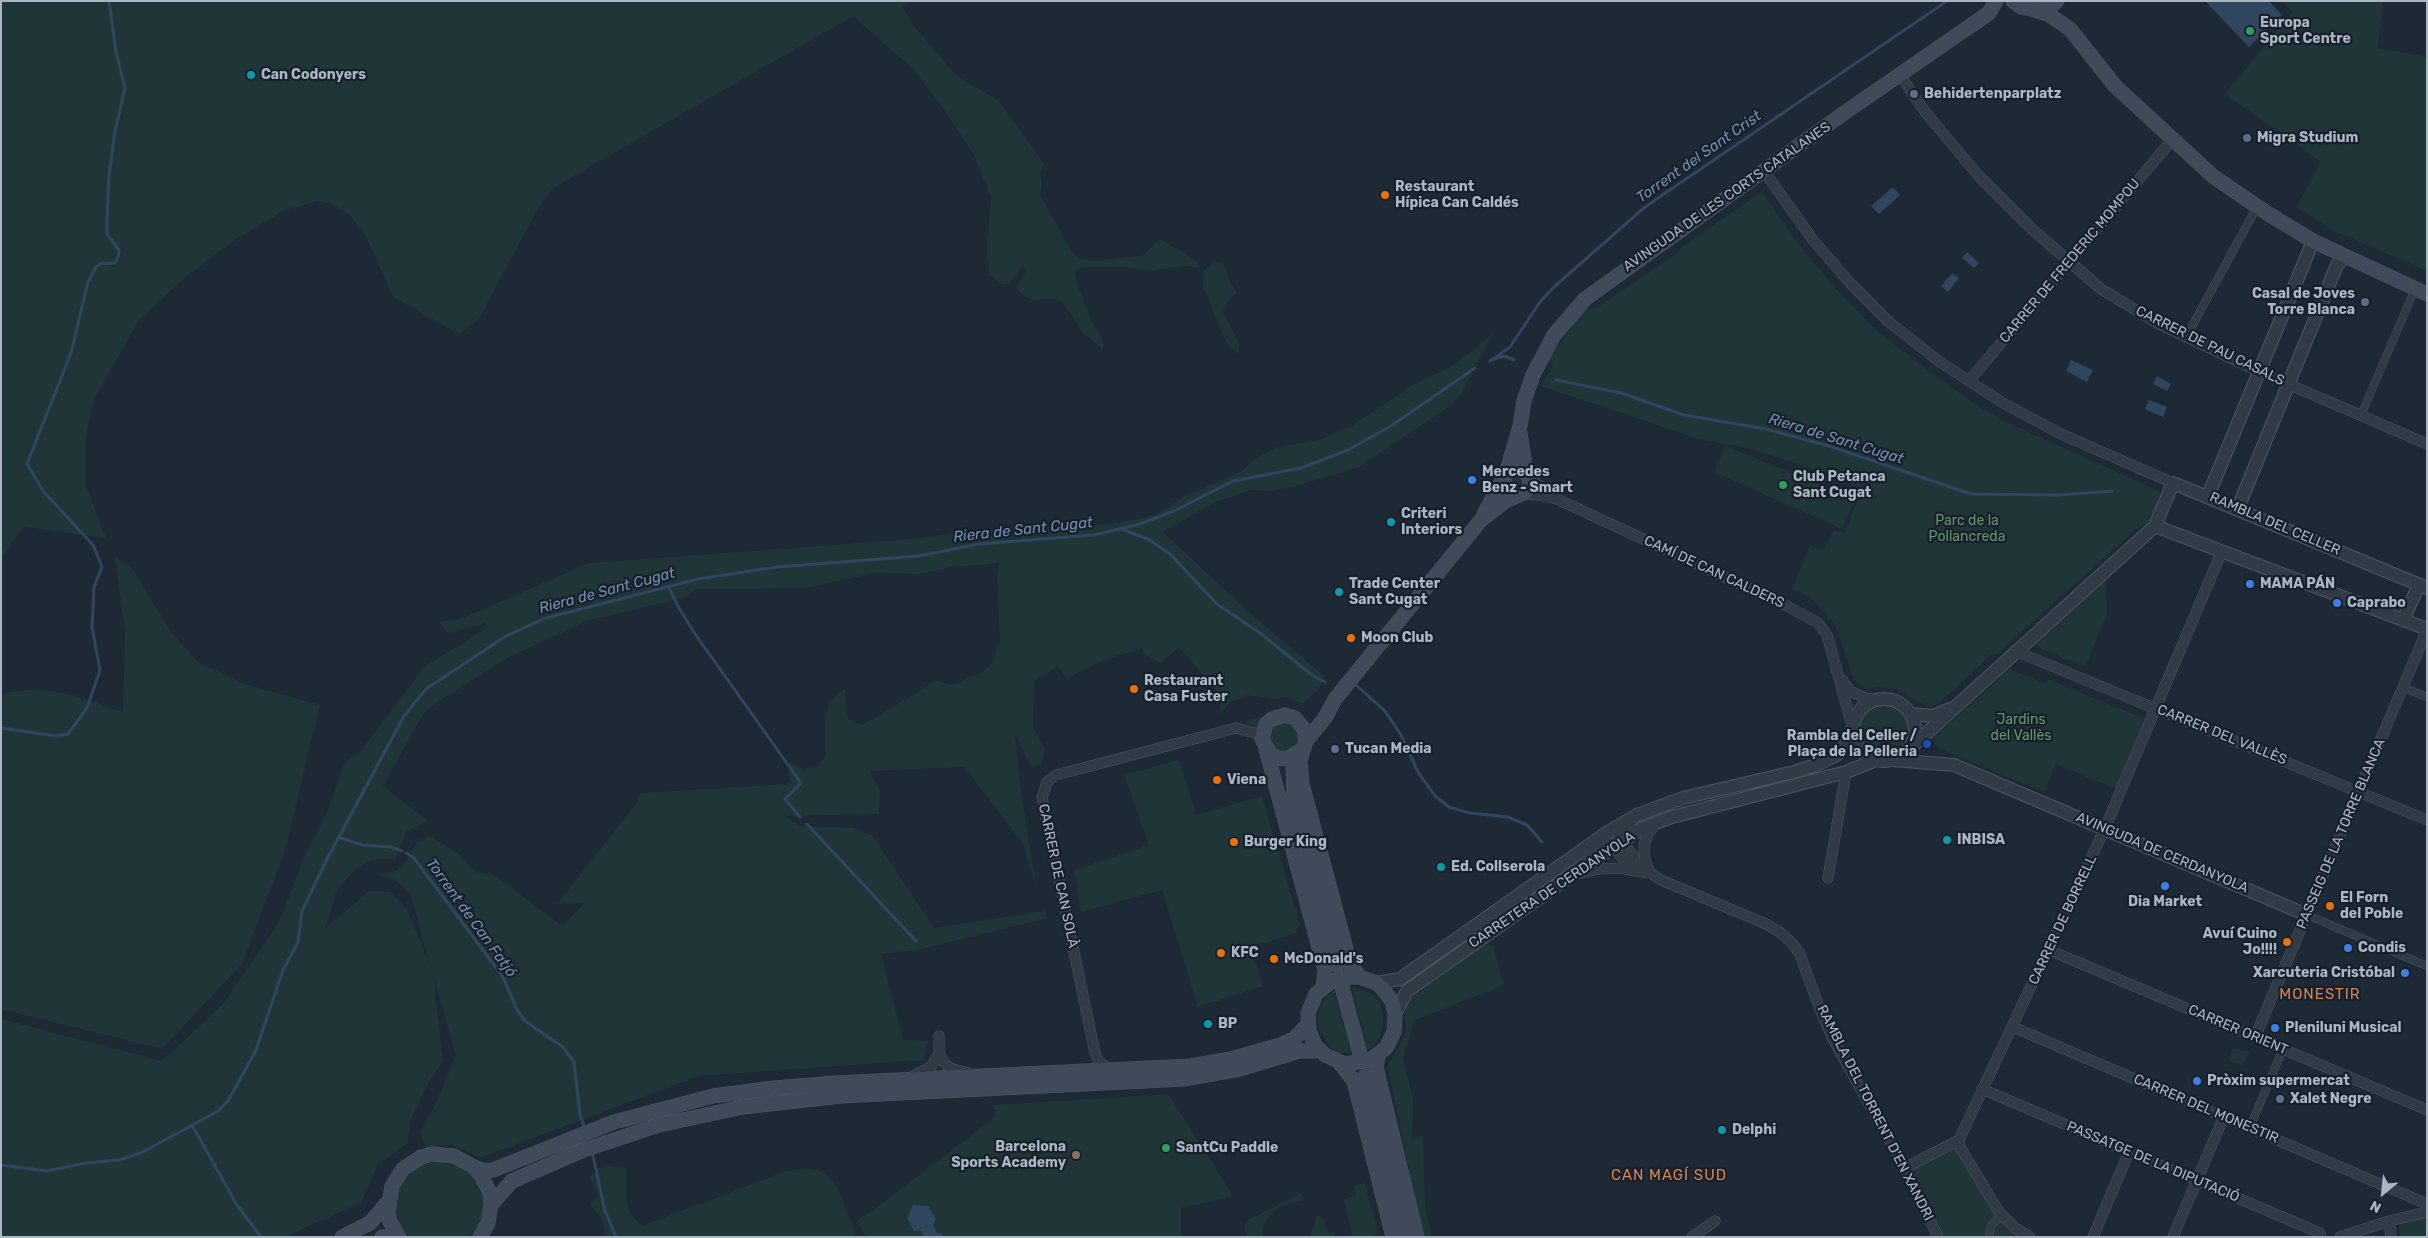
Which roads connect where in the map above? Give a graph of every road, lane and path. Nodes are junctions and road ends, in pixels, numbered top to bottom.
1 (2057, 1) edge
2 (2064, 1) edge
3 (2023, 6) edge
4 (1992, 7) edge
5 (2070, 29) junction
6 (1900, 75) junction
7 (2172, 140) junction
8 (1764, 171) junction
9 (2258, 207) junction
10 (2313, 241) junction
11 (2344, 257) junction
12 (2070, 261) junction
13 (2421, 291) edge
14 (2186, 337) junction
15 (2258, 371) junction
16 (1968, 381) junction
17 (2289, 384) junction
18 (2360, 415) junction
19 (1520, 426) junction
20 (2427, 444) edge
21 (1528, 475) junction
22 (1505, 476) junction
23 (2173, 483) junction
24 (1519, 495) junction
25 (2208, 496) junction
26 (1556, 499) junction
27 (2238, 508) junction
28 (1481, 520) junction
29 (2155, 526) junction
30 (2222, 551) junction
31 (2423, 587) edge
32 (2403, 620) junction
33 (2427, 630) edge
34 (2015, 652) junction
35 (1839, 676) junction
36 (2402, 687) junction
37 (2427, 697) edge
38 (1877, 700) junction
39 (1332, 702) junction
40 (1954, 707) junction
41 (2156, 708) junction
42 (1911, 714) junction
43 (1295, 718) junction
44 (1853, 732) junction
45 (1267, 748) junction
46 (1301, 749) junction
47 (1908, 750) junction
48 (1876, 760) junction
49 (1892, 760) junction
50 (1846, 772) junction
51 (2359, 791) junction
52 (1294, 803) junction
53 (1644, 812) junction
54 (2427, 820) edge
55 (1656, 823) junction
56 (2105, 828) junction
57 (1617, 844) junction
58 (1562, 866) junction
59 (1650, 874) junction
60 (1569, 877) junction
61 (1828, 878) dead end
62 (2307, 915) junction
63 (2050, 950) junction
64 (1336, 965) dead end
65 (2427, 966) edge
66 (1360, 977) junction
67 (1376, 983) junction
68 (1323, 987) junction
69 (1342, 987) dead end
70 (1395, 1014) junction
71 (1308, 1024) junction
72 (2013, 1027) junction
73 (938, 1036) dead end
74 (2255, 1037) junction
75 (2283, 1049) junction
76 (1320, 1051) junction
77 (939, 1053) junction
78 (1360, 1054) dead end
79 (1378, 1056) junction
80 (1339, 1062) junction
81 (1110, 1070) junction
82 (977, 1076) junction
83 (1365, 1076) dead end
84 (906, 1079) junction
85 (1982, 1089) junction
86 (2427, 1110) edge
87 (2224, 1116) junction
88 (2250, 1127) junction
89 (1960, 1143) junction
90 (2129, 1152) junction
91 (474, 1167) junction
92 (1904, 1168) junction
93 (2197, 1181) junction
94 (2399, 1192) junction
95 (388, 1202) junction
96 (2427, 1204) edge
97 (492, 1205) junction
98 (2427, 1212) edge
99 (2001, 1215) junction
100 (2403, 1218) junction
101 (1715, 1221) dead end
102 (2389, 1221) junction
103 (342, 1237) edge
104 (382, 1237) edge
105 (387, 1237) edge
106 (399, 1237) edge
107 (480, 1237) edge
108 (1394, 1237) edge
109 (1406, 1237) edge
110 (1418, 1237) edge
111 (1692, 1237) edge
112 (1938, 1237) edge
113 (1988, 1237) edge
114 (2030, 1237) edge
115 (2093, 1237) edge
116 (2173, 1237) edge
117 (2321, 1237) edge
118 (2340, 1237) edge
119 (2391, 1237) edge

1 - 3 main road, AVINGUDA DE LES CORTS CATALANES
2 - 5 main road
3 - 4 main road, AVINGUDA DE LES CORTS CATALANES
3 - 5 main road
4 - 6 main road, AVINGUDA DE LES CORTS CATALANES
5 - 7 main road
6 - 8 main road, AVINGUDA DE LES CORTS CATALANES
6 - 12 street, CARRER DE PAU CASALS
7 - 9 main road
7 - 12 street, CARRER DE FREDERIC MOMPOU
8 - 16 street
8 - 19 main road, AVINGUDA DE LES CORTS CATALANES
9 - 10 main road
9 - 14 street
10 - 11 main road
10 - 15 street
11 - 13 main road
11 - 17 street
12 - 14 street, CARRER DE PAU CASALS
12 - 16 street, CARRER DE FREDERIC MOMPOU
13 - 18 street
14 - 15 street, CARRER DE PAU CASALS
15 - 17 street, CARRER DE PAU CASALS
15 - 25 street
16 - 23 street
17 - 18 street, CARRER DE PAU CASALS
17 - 27 street
18 - 20 street, CARRER DE PAU CASALS
19 - 21 main road, AVINGUDA DE LES CORTS CATALANES
19 - 22 main road, AVINGUDA DE LES CORTS CATALANES
21 - 22 main road
21 - 24 main road
21 - 26 street, CAMÍ DE CAN CALDERS
22 - 24 main road
22 - 28 main road, AVINGUDA DE LES CORTS CATALANES
23 - 25 street, RAMBLA DEL CELLER
23 - 29 street
24 - 26 street, CAMÍ DE CAN CALDERS
24 - 28 main road, AVINGUDA DE LES CORTS CATALANES
25 - 27 street, RAMBLA DEL CELLER
26 - 35 street, CAMÍ DE CAN CALDERS
27 - 31 street, RAMBLA DEL CELLER
28 - 39 main road, AVINGUDA DE LES CORTS CATALANES
29 - 30 street
29 - 34 street
30 - 32 street
30 - 41 street, CARRER DE BORRELL
31 - 32 street, RAMBLA DEL CELLER
32 - 33 street
33 - 36 street, PASSEIG DE LA TORRE BLANCA
34 - 40 street
34 - 41 street, CARRER DEL VALLÈS
35 - 38 street, CAMÍ DE CAN CALDERS
35 - 44 street, CAMÍ DE CAN CALDERS
36 - 37 street
36 - 51 street, PASSEIG DE LA TORRE BLANCA
38 - 42 street
38 - 44 street
39 - 43 main road, AVINGUDA DE LES CORTS CATALANES
39 - 46 main road, AVINGUDA DE LES CORTS CATALANES
40 - 42 street
40 - 47 street
41 - 51 street, CARRER DEL VALLÈS
41 - 56 street, CARRER DE BORRELL
42 - 47 street
43 - 45 main road
43 - 46 main road
44 - 48 street
44 - 53 street, CARRETERA DE CERDANYOLA
45 - 46 main road
45 - 52 main road
45 - 68 main road
45 - 81 street, CARRER DE CAN SOLÀ
46 - 52 main road
46 - 66 main road
47 - 49 street
48 - 49 street
48 - 50 street, CARRETERA DE CERDANYOLA
49 - 56 street, AVINGUDA DE CERDANYOLA
50 - 55 street, CARRETERA DE CERDANYOLA
50 - 61 street
51 - 54 street, CARRER DEL VALLÈS
51 - 62 street, PASSEIG DE LA TORRE BLANCA
52 - 64 main road
53 - 57 street
53 - 58 street, CARRETERA DE CERDANYOLA
55 - 57 street, CARRETERA DE CERDANYOLA
55 - 59 street
56 - 62 street, AVINGUDA DE CERDANYOLA
56 - 63 street, CARRER DE BORRELL
57 - 58 street
57 - 59 street, RAMBLA DEL TORRENT D'EN XANDRI
57 - 60 street, CARRETERA DE CERDANYOLA
58 - 67 street, CARRETERA DE CERDANYOLA
59 - 60 street, RAMBLA DEL TORRENT D'EN XANDRI
59 - 92 street, RAMBLA DEL TORRENT D'EN XANDRI
60 - 70 street, CARRETERA DE CERDANYOLA
62 - 65 street, AVINGUDA DE CERDANYOLA
62 - 74 street, PASSEIG DE LA TORRE BLANCA
63 - 72 street, CARRER DE BORRELL
63 - 74 street, CARRER ORIENT
66 - 67 main road
66 - 68 main road
67 - 70 main road
68 - 71 main road
69 - 78 main road
70 - 79 main road
71 - 76 main road
71 - 81 main road
72 - 85 street, CARRER DE BORRELL
72 - 87 street, CARRER DEL MONESTIR
73 - 77 street
74 - 75 street, CARRER ORIENT
75 - 86 street, CARRER ORIENT
75 - 88 street
76 - 80 main road
76 - 97 main road
77 - 82 street
77 - 84 street
79 - 80 main road
79 - 110 main road
80 - 108 main road
81 - 82 main road
82 - 84 main road
83 - 109 main road
84 - 91 main road
85 - 89 street, CARRER DE BORRELL
85 - 90 street, PASSATGE DE LA DIPUTACIÓ
87 - 88 street, CARRER DEL MONESTIR
87 - 93 street
88 - 94 street, CARRER DEL MONESTIR
89 - 92 street
89 - 99 street
90 - 93 street, PASSATGE DE LA DIPUTACIÓ
90 - 115 street
91 - 95 main road
91 - 97 main road
92 - 112 street, RAMBLA DEL TORRENT D'EN XANDRI
93 - 116 street
93 - 117 street, PASSATGE DE LA DIPUTACIÓ
94 - 96 street, CARRER DEL MONESTIR
94 - 100 street
95 - 103 main road
95 - 106 main road
97 - 107 main road
98 - 100 street
99 - 113 street
99 - 114 street
100 - 102 street
101 - 111 street
102 - 118 street
102 - 119 street
104 - 105 main road

